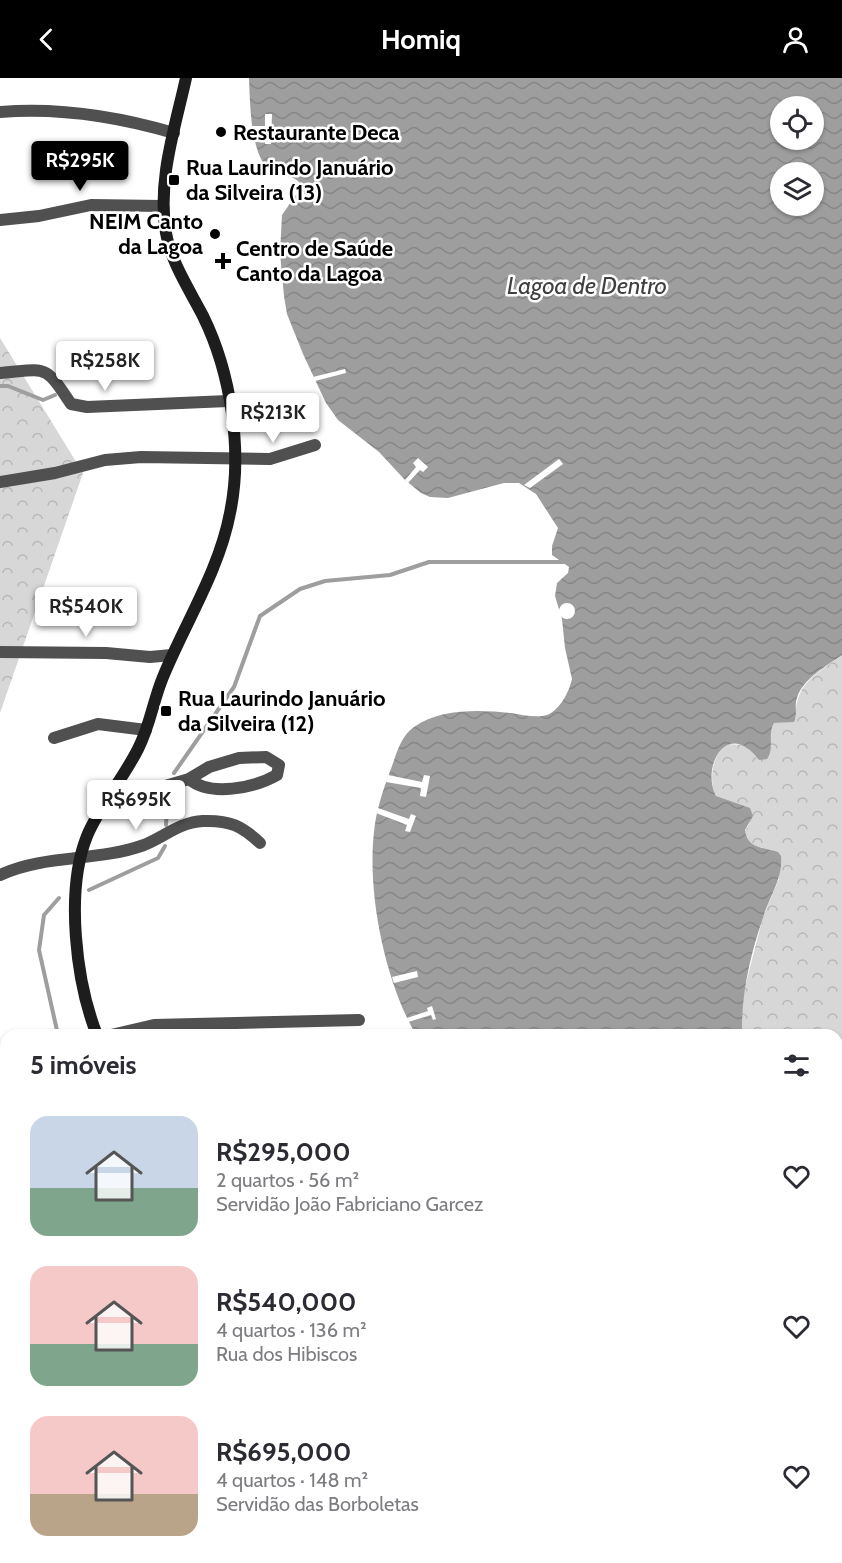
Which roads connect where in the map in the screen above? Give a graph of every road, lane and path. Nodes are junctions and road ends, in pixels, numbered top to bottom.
1 (186, 78) edge
2 (0, 112) edge
3 (174, 133) junction
4 (162, 206) junction
5 (0, 220) edge
6 (0, 373) edge
7 (228, 401) junction
8 (315, 446) dead end
9 (234, 460) junction
10 (0, 482) edge
11 (0, 652) edge
12 (172, 655) junction
13 (146, 730) junction
14 (54, 738) dead end
15 (189, 779) junction
16 (104, 804) junction
17 (260, 843) dead end
18 (80, 857) junction
19 (0, 875) edge
20 (359, 1020) dead end
21 (95, 1029) edge
22 (137, 1029) edge

1 - 3 main road
2 - 3 street
3 - 4 main road
4 - 5 street
4 - 7 main road
6 - 7 street
7 - 9 main road
8 - 9 street
9 - 10 street
9 - 12 main road
11 - 12 street
12 - 13 main road
13 - 14 street
13 - 16 main road
15 - 15 street
15 - 16 street
16 - 18 main road
17 - 18 street
18 - 19 street
18 - 21 main road
20 - 22 street

